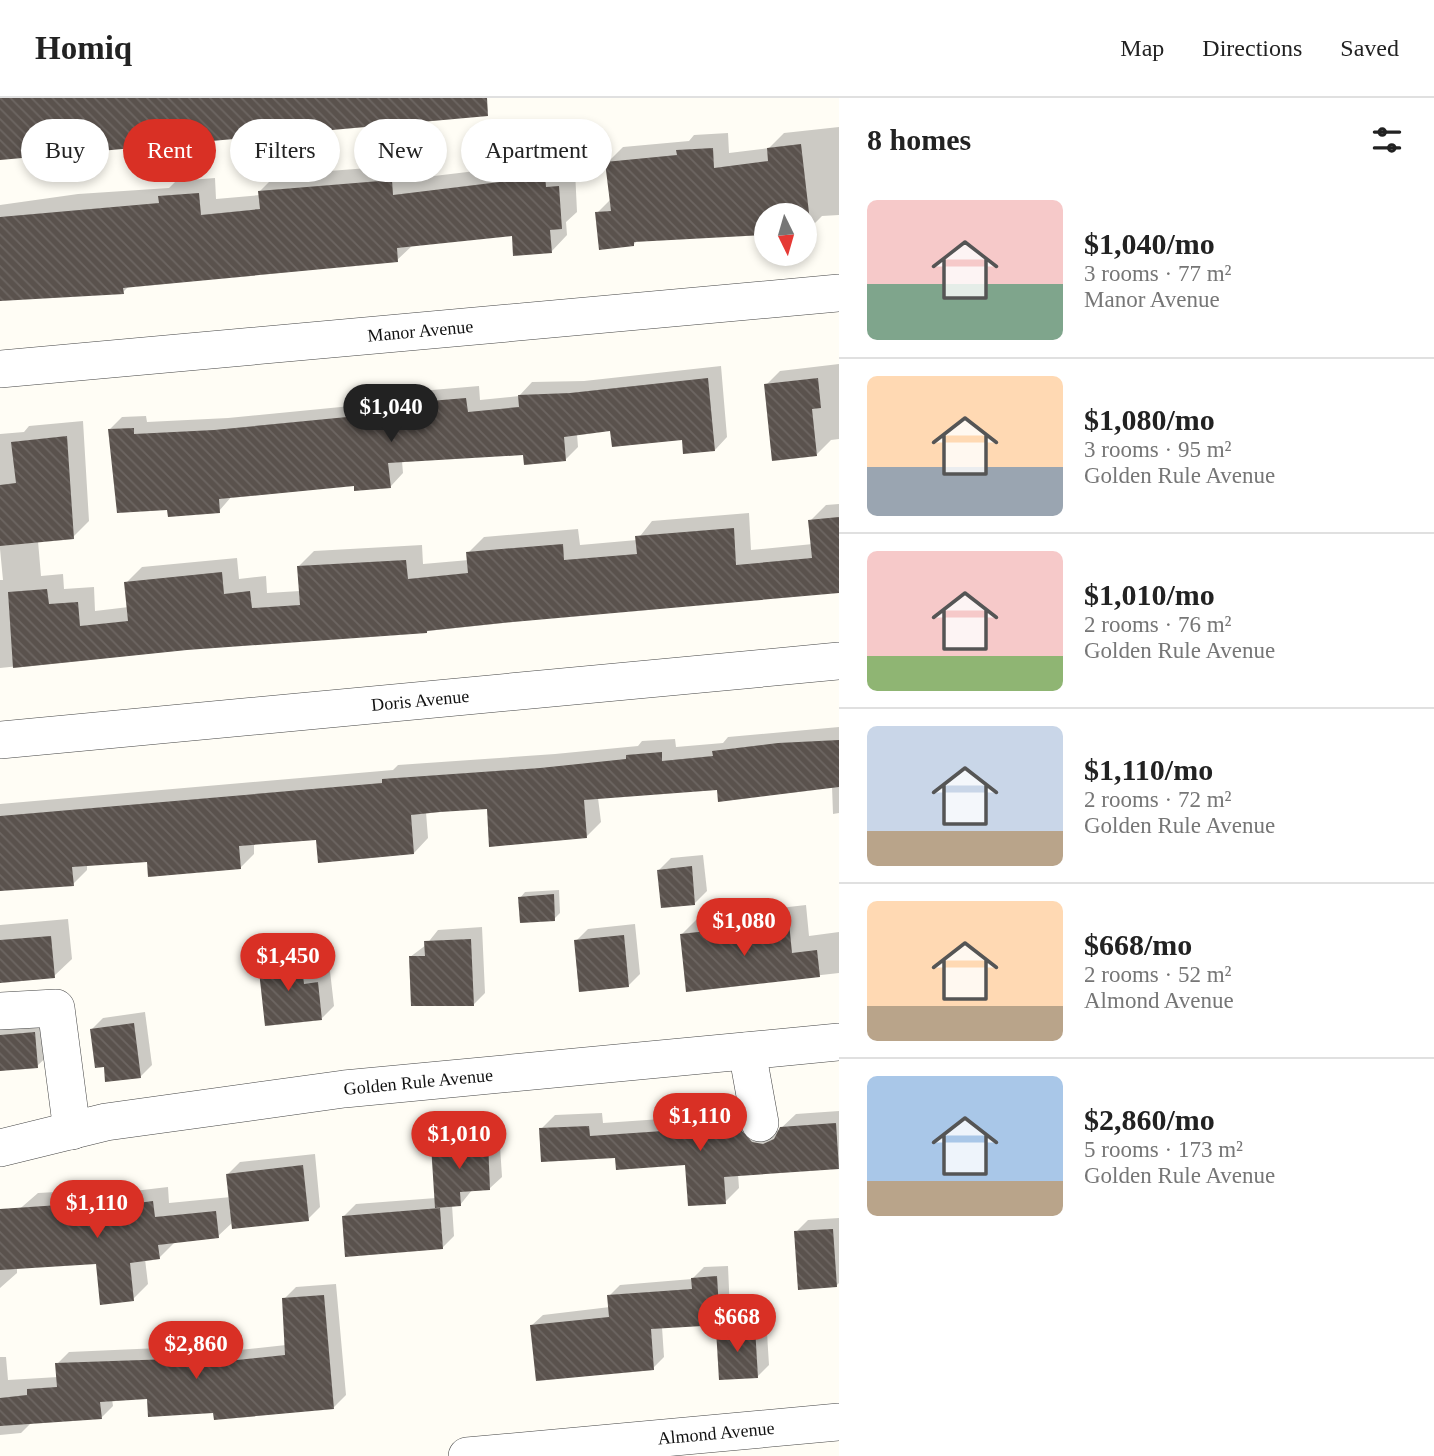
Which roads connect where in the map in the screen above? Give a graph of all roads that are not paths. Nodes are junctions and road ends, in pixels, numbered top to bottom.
1 (839, 293) edge
2 (0, 369) edge
3 (839, 661) edge
4 (0, 740) edge
5 (0, 1011) edge
6 (839, 1042) edge
7 (747, 1051) junction
8 (760, 1123) dead end
9 (72, 1131) junction
10 (0, 1148) edge
11 (839, 1422) edge
12 (707, 1445) edge
13 (467, 1456) edge

1 - 2 street, Manor Avenue
3 - 4 street, Doris Avenue
5 - 9 street
6 - 7 street, Golden Rule Avenue
7 - 8 street
7 - 9 street, Golden Rule Avenue
9 - 10 street, Golden Rule Avenue
11 - 12 street, Almond Avenue
12 - 13 street, Almond Avenue

